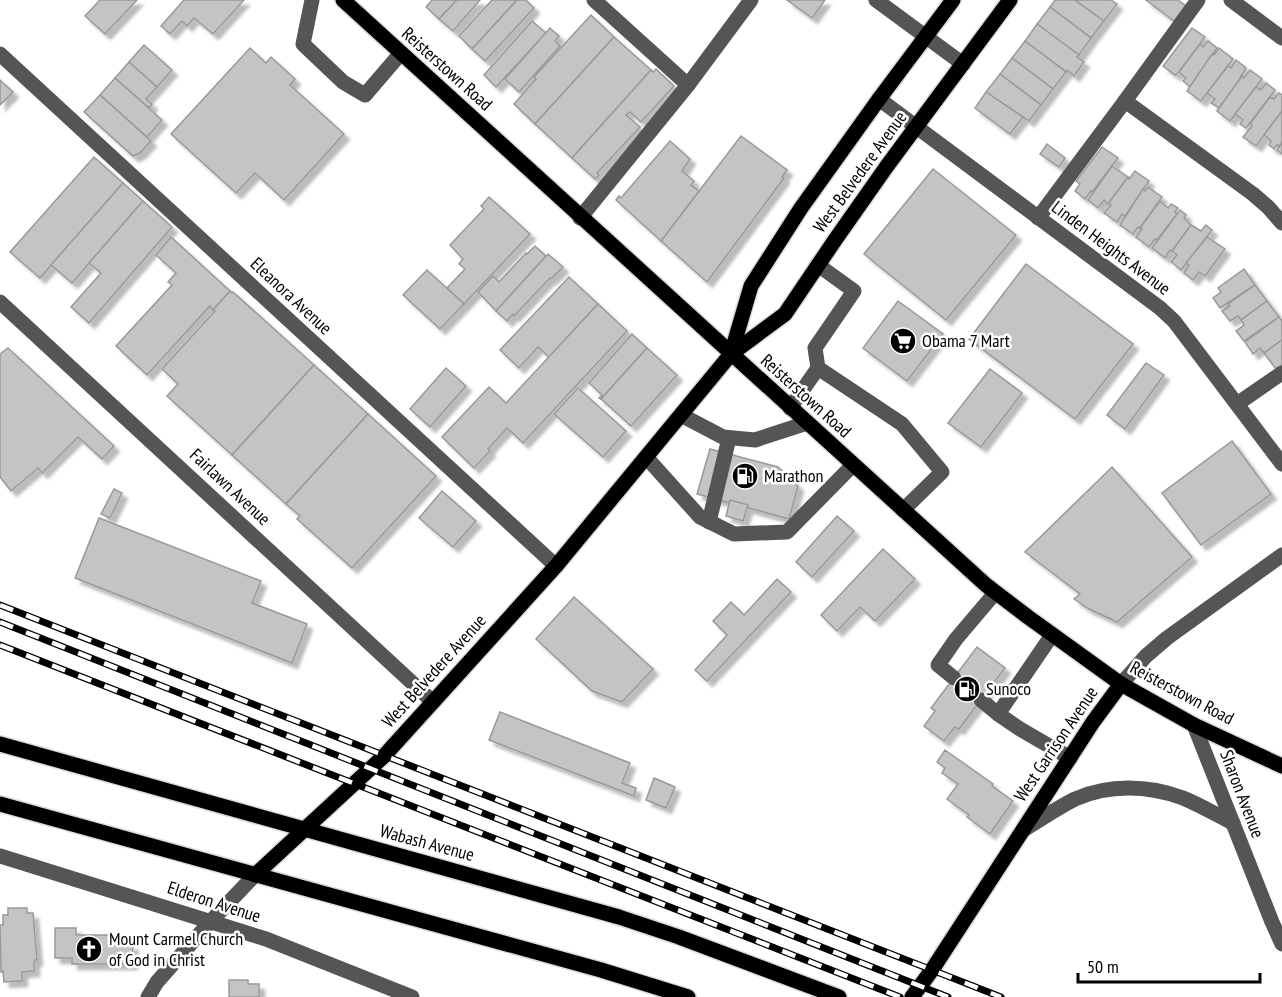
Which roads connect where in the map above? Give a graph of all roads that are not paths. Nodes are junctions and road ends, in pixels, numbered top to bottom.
1 (312, 0) edge
2 (343, 0) edge
3 (594, 0) edge
4 (751, 0) edge
5 (876, 0) edge
6 (953, 0) edge
7 (1010, 0) edge
8 (1198, 0) edge
9 (1231, 0) edge
10 (925, 37) junction
11 (1282, 38) edge
12 (401, 53) junction
13 (0, 54) edge
14 (963, 63) junction
15 (688, 85) junction
16 (879, 99) junction
17 (1125, 101) junction
18 (916, 126) junction
19 (580, 218) junction
20 (1038, 218) junction
21 (1282, 223) edge
22 (818, 265) junction
23 (0, 302) edge
24 (731, 354) junction
25 (818, 368) junction
26 (1282, 373) edge
27 (1237, 404) junction
28 (790, 408) junction
29 (681, 415) junction
30 (807, 423) junction
31 (729, 438) junction
32 (646, 457) junction
33 (1282, 464) edge
34 (853, 465) junction
35 (903, 510) junction
36 (709, 522) junction
37 (1282, 555) edge
38 (556, 566) junction
39 (995, 593) junction
40 (1052, 635) junction
41 (954, 678) tunnel mouth
42 (1121, 684) junction
43 (981, 700) tunnel mouth
44 (433, 702) junction
45 (998, 714) junction
46 (1194, 724) junction
47 (0, 744) edge
48 (1070, 758) junction
49 (1282, 766) edge
50 (0, 804) edge
51 (1233, 824) junction
52 (303, 829) junction
53 (1023, 830) junction
54 (0, 856) edge
55 (255, 875) junction
56 (210, 921) junction
57 (1277, 923) edge
58 (1282, 944) edge
59 (148, 997) edge
60 (412, 997) edge
61 (688, 997) edge
62 (839, 997) edge
63 (912, 997) edge

1 - 12 street
2 - 12 main road, Reisterstown Road
3 - 15 street
4 - 15 street
5 - 10 street
6 - 10 main road, West Belvedere Avenue
7 - 14 main road, West Belvedere Avenue
8 - 17 street
9 - 11 street
10 - 14 street
10 - 16 main road, West Belvedere Avenue
12 - 19 main road, Reisterstown Road
13 - 38 street, Eleanora Avenue
14 - 18 main road, West Belvedere Avenue
15 - 19 street
16 - 18 street, Linden Heights Avenue
16 - 24 main road, West Belvedere Avenue
17 - 20 street
17 - 21 street
18 - 20 street, Linden Heights Avenue
18 - 22 main road, West Belvedere Avenue
19 - 24 main road, Reisterstown Road
20 - 27 street, Linden Heights Avenue
22 - 24 main road, West Belvedere Avenue
22 - 25 street
23 - 44 street, Fairlawn Avenue
24 - 28 main road, Reisterstown Road
24 - 29 main road, West Belvedere Avenue
25 - 28 street
25 - 35 street
26 - 27 street
27 - 33 street, Linden Heights Avenue
28 - 30 main road, Reisterstown Road
29 - 31 street
29 - 32 main road, West Belvedere Avenue
30 - 31 street
30 - 34 main road, Reisterstown Road
31 - 36 street
32 - 36 street
32 - 38 main road, West Belvedere Avenue
34 - 35 main road, Reisterstown Road
34 - 36 street
35 - 39 main road, Reisterstown Road
37 - 42 street, West Garrison Avenue
38 - 44 main road, West Belvedere Avenue
39 - 40 main road, Reisterstown Road
39 - 41 street
40 - 42 main road, Reisterstown Road
40 - 45 street
42 - 46 main road, Reisterstown Road
42 - 48 main road, West Garrison Avenue
43 - 45 street
44 - 52 main road, West Belvedere Avenue
45 - 48 street
46 - 49 main road, Reisterstown Road
46 - 51 street, Sharon Avenue
47 - 52 main road, Wabash Avenue
48 - 53 main road, West Garrison Avenue
50 - 55 main road
51 - 53 street
51 - 57 street, Sharon Avenue
52 - 55 main road, West Belvedere Avenue
52 - 62 main road, Wabash Avenue
53 - 63 main road, West Garrison Avenue
54 - 56 street, Elderon Avenue
55 - 56 street, West Belvedere Avenue
55 - 61 main road
56 - 59 street, West Belvedere Avenue
56 - 60 street, Elderon Avenue
57 - 58 street, Sharon Avenue

